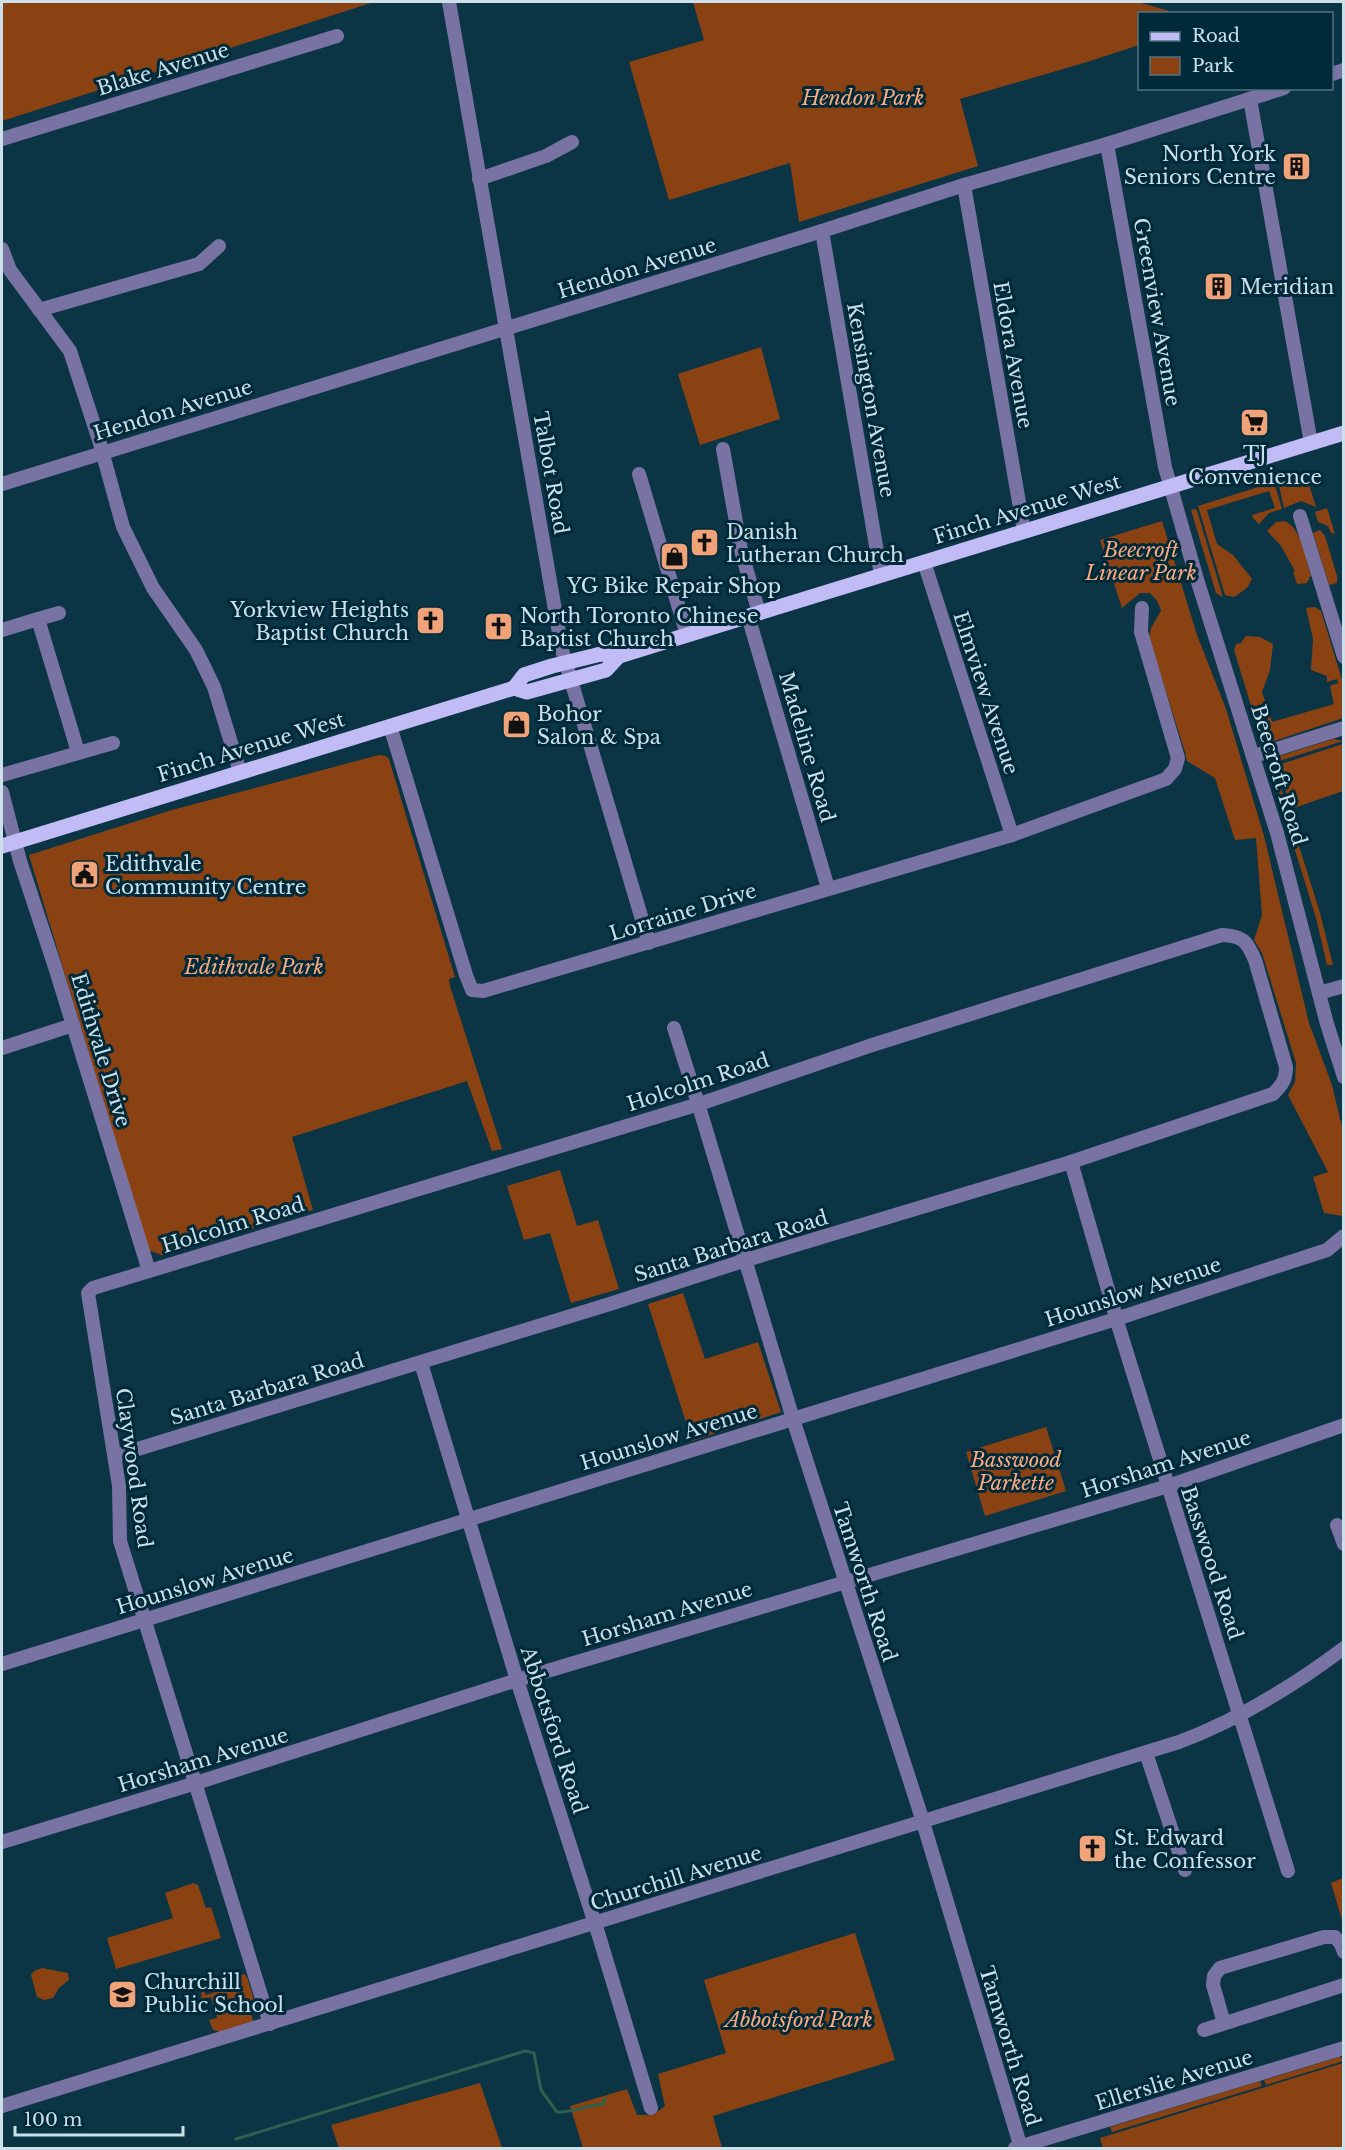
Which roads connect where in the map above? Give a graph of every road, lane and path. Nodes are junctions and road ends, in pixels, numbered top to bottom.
1 (449, 2) edge
2 (337, 36) dead end
3 (1278, 90) edge
4 (1250, 99) junction
5 (2, 139) edge
6 (572, 142) dead end
7 (1107, 144) junction
8 (479, 179) junction
9 (963, 186) junction
10 (822, 231) junction
11 (219, 246) dead end
12 (2, 249) edge
13 (39, 310) junction
14 (507, 328) junction
15 (1344, 433) edge
16 (1311, 443) junction
17 (723, 449) dead end
18 (103, 452) junction
19 (639, 474) dead end
20 (2, 484) edge
21 (1170, 487) junction
22 (1300, 516) dead end
23 (1024, 531) junction
24 (924, 562) junction
25 (881, 575) junction
26 (1142, 608) dead end
27 (59, 613) dead end
28 (753, 615) junction
29 (1338, 617) edge
30 (38, 619) junction
31 (2, 630) edge
32 (687, 635) junction
33 (620, 656) junction
34 (1344, 657) edge
35 (565, 664) junction
36 (569, 679) junction
37 (514, 688) junction
38 (390, 726) junction
39 (1344, 728) edge
40 (113, 743) dead end
41 (78, 752) junction
42 (1254, 756) junction
43 (240, 772) junction
44 (2, 775) edge
45 (2, 792) edge
46 (1012, 835) junction
47 (8, 844) edge
48 (828, 888) junction
49 (649, 943) junction
50 (1344, 986) edge
51 (1319, 993) junction
52 (1270, 1013) joint
53 (73, 1025) junction
54 (674, 1028) dead end
55 (2, 1048) edge
56 (1344, 1077) edge
57 (699, 1104) junction
58 (1071, 1162) junction
59 (1344, 1236) edge
60 (746, 1260) junction
61 (149, 1271) junction
62 (88, 1293) joint
63 (1116, 1318) junction
64 (421, 1363) junction
65 (793, 1419) junction
66 (1344, 1425) edge
67 (115, 1455) junction
68 (1168, 1486) junction
69 (468, 1521) junction
70 (1337, 1525) dead end
71 (1344, 1544) edge
72 (844, 1582) junction
73 (145, 1620) junction
74 (1344, 1648) edge
75 (2, 1664) edge
76 (517, 1680) junction
77 (1240, 1716) junction
78 (1146, 1753) junction
79 (196, 1783) junction
80 (921, 1822) junction
81 (2, 1842) edge
82 (1185, 1870) dead end
83 (1288, 1871) dead end
84 (595, 1923) junction
85 (1344, 1952) edge
86 (1344, 1985) edge
87 (1224, 2023) junction
88 (270, 2024) junction
89 (1204, 2030) dead end
90 (1344, 2048) edge
91 (2, 2106) edge
92 (651, 2108) dead end
93 (1019, 2148) edge

1 - 8 street, Talbot Road
2 - 5 street, Blake Avenue
3 - 4 street, Hendon Avenue
4 - 7 street, Hendon Avenue
4 - 16 street
6 - 8 street
7 - 9 street, Hendon Avenue
7 - 21 street, Greenview Avenue
8 - 14 street, Talbot Road
9 - 10 street, Hendon Avenue
9 - 23 street, Eldora Avenue
10 - 14 street, Hendon Avenue
10 - 25 street, Kensington Avenue
11 - 13 street
12 - 13 street
13 - 18 street
14 - 18 street, Hendon Avenue
14 - 35 street, Talbot Road
15 - 16 main road, Finch Avenue West
16 - 21 main road, Finch Avenue West
17 - 28 street, Madeline Road
18 - 20 street, Hendon Avenue
18 - 43 street
19 - 32 street
21 - 23 main road, Finch Avenue West
21 - 42 street, Beecroft Road
22 - 29 street
23 - 24 main road, Finch Avenue West
24 - 25 main road, Finch Avenue West
24 - 46 street, Elmview Avenue
25 - 28 main road, Finch Avenue West
26 - 46 street, Lorraine Drive
27 - 30 street
28 - 32 main road, Finch Avenue West
28 - 48 street, Madeline Road
29 - 34 street
30 - 31 street
30 - 41 street
32 - 33 main road, Finch Avenue West
33 - 35 main road, Finch Avenue West
33 - 36 main road, Finch Avenue West
35 - 36 street, Talbot Road
35 - 37 main road, Finch Avenue West
36 - 37 main road, Finch Avenue West
36 - 49 street, Talbot Road
37 - 38 main road, Finch Avenue West
38 - 43 main road, Finch Avenue West
38 - 49 street, Lorraine Drive
39 - 42 street
40 - 41 street
41 - 44 street
42 - 51 street, Beecroft Road
43 - 47 main road, Finch Avenue West
45 - 47 street, Edithvale Drive
46 - 48 street, Lorraine Drive
47 - 53 street, Edithvale Drive
48 - 49 street, Lorraine Drive
50 - 51 street
51 - 56 street, Beecroft Road
52 - 57 street, Holcolm Road
52 - 58 street, Santa Barbara Road
53 - 55 street
53 - 61 street, Edithvale Drive
54 - 57 street, Tamworth Road
57 - 60 street, Tamworth Road
57 - 61 street, Holcolm Road
58 - 60 street, Santa Barbara Road
58 - 63 street, Basswood Road
59 - 63 street, Hounslow Avenue
60 - 64 street, Santa Barbara Road
60 - 65 street, Tamworth Road
61 - 62 street, Holcolm Road
62 - 67 street, Claywood Road
63 - 65 street, Hounslow Avenue
63 - 68 street, Basswood Road
64 - 67 street, Santa Barbara Road
64 - 69 street, Abbotsford Road
65 - 69 street, Hounslow Avenue
65 - 72 street, Tamworth Road
66 - 68 street, Horsham Avenue
67 - 73 street, Claywood Road
68 - 72 street, Horsham Avenue
68 - 77 street, Basswood Road
69 - 73 street, Hounslow Avenue
69 - 76 street, Abbotsford Road
70 - 71 street
72 - 76 street, Horsham Avenue
72 - 80 street, Tamworth Road
73 - 75 street, Hounslow Avenue
73 - 79 street, Claywood Road
74 - 77 street, Churchill Avenue
76 - 79 street, Horsham Avenue
76 - 84 street, Abbotsford Road
77 - 78 street, Churchill Avenue
77 - 83 street, Basswood Road
78 - 80 street, Churchill Avenue
78 - 82 street
79 - 81 street, Horsham Avenue
79 - 88 street, Claywood Road
80 - 84 street, Churchill Avenue
80 - 93 street, Tamworth Road
84 - 88 street, Churchill Avenue
84 - 92 street, Abbotsford Road
85 - 87 street
86 - 87 street
87 - 89 street
88 - 91 street, Churchill Avenue
90 - 93 street, Ellerslie Avenue

